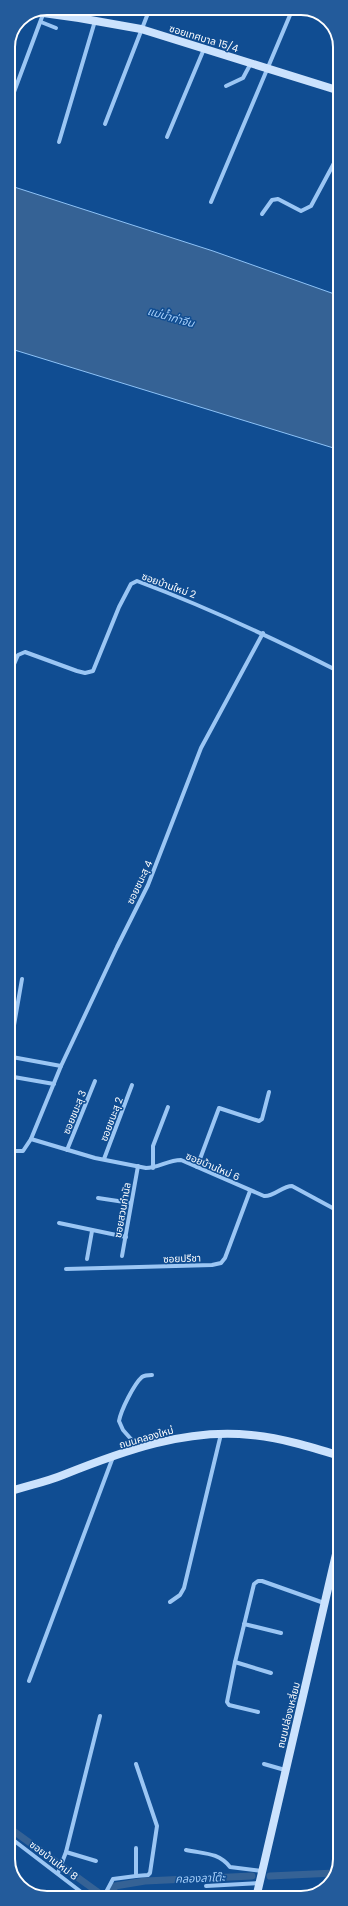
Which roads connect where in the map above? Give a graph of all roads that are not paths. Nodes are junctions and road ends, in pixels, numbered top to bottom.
1 (50, 15) edge
2 (80, 15) edge
3 (147, 15) edge
4 (290, 15) edge
5 (40, 16) edge
6 (43, 16) edge
7 (79, 18) junction
8 (95, 21) junction
9 (56, 28) dead end
10 (141, 29) junction
11 (204, 49) junction
12 (251, 63) junction
13 (267, 68) junction
14 (15, 81) edge
15 (226, 86) dead end
16 (333, 89) edge
17 (105, 124) dead end
18 (166, 137) dead end
19 (59, 142) dead end
20 (333, 165) edge
21 (211, 202) dead end
22 (262, 214) dead end
23 (263, 633) junction
24 (15, 662) edge
25 (333, 668) edge
26 (22, 979) dead end
27 (15, 1019) edge
28 (15, 1058) edge
29 (61, 1066) junction
30 (15, 1077) edge
31 (95, 1081) dead end
32 (54, 1084) junction
33 (132, 1085) dead end
34 (269, 1092) dead end
35 (168, 1107) dead end
36 (31, 1139) junction
37 (67, 1150) junction
38 (15, 1151) edge
39 (104, 1159) junction
40 (138, 1166) junction
41 (197, 1167) junction
42 (154, 1168) junction
43 (250, 1191) junction
44 (98, 1198) dead end
45 (131, 1203) junction
46 (333, 1208) edge
47 (59, 1223) dead end
48 (92, 1231) junction
49 (126, 1237) junction
50 (122, 1256) dead end
51 (87, 1259) dead end
52 (66, 1269) dead end
53 (152, 1375) dead end
54 (221, 1434) junction
55 (139, 1448) junction
56 (333, 1454) edge
57 (113, 1457) junction
58 (15, 1490) edge
59 (333, 1568) edge
60 (170, 1602) dead end
61 (325, 1603) junction
62 (244, 1624) junction
63 (281, 1633) dead end
64 (234, 1662) junction
65 (271, 1673) dead end
66 (29, 1681) dead end
67 (258, 1712) dead end
68 (100, 1716) dead end
69 (136, 1764) dead end
70 (264, 1764) dead end
71 (285, 1770) junction
72 (15, 1841) edge
73 (136, 1848) dead end
74 (186, 1850) dead end
75 (66, 1852) junction
76 (96, 1861) dead end
77 (262, 1871) junction
78 (58, 1873) junction
79 (136, 1876) junction
80 (259, 1883) junction
81 (206, 1886) dead end
82 (80, 1891) edge
83 (107, 1891) edge
84 (257, 1891) edge

1 - 7 street, ซอยเทศบาล 15/4
2 - 7 street
3 - 10 street
4 - 13 street
5 - 14 street
6 - 9 street
7 - 8 street, ซอยเทศบาล 15/4
8 - 10 street, ซอยเทศบาล 15/4
8 - 19 street
10 - 11 street, ซอยเทศบาล 15/4
10 - 17 street
11 - 12 street, ซอยเทศบาล 15/4
11 - 18 street
12 - 13 street, ซอยเทศบาล 15/4
12 - 15 street
13 - 16 street, ซอยเทศบาล 15/4
13 - 21 street
20 - 22 street
23 - 24 street, ซอยบ้านใหม่ 2
23 - 25 street, ซอยบ้านใหม่ 2
23 - 29 street, ซอยชนะสุ 4
26 - 27 street
28 - 29 street
29 - 32 street, ซอยชนะสุ 4
30 - 32 street
31 - 37 street, ซอยชนะสุ 3
32 - 36 street, ซอยชนะสุ 4
33 - 39 street, ซอยชนะสุ 2
34 - 41 street
35 - 42 street
36 - 37 street, ซอยบ้านใหม่ 6
36 - 38 street
37 - 39 street, ซอยบ้านใหม่ 6
39 - 40 street, ซอยบ้านใหม่ 6
40 - 42 street, ซอยบ้านใหม่ 6
40 - 45 street, ซอยสวนกำนัล
41 - 42 street, ซอยบ้านใหม่ 6
41 - 43 street, ซอยบ้านใหม่ 6
43 - 46 street, ซอยบ้านใหม่ 6
43 - 52 street, ซอยปรีชา
44 - 45 street
45 - 49 street, ซอยสวนกำนัล
47 - 48 street
48 - 49 street
48 - 51 street
49 - 50 street, ซอยสวนกำนัล
53 - 55 street
54 - 55 street, ถนนคลองใหม่
54 - 56 street, ถนนคลองใหม่
54 - 60 street
55 - 57 street, ถนนคลองใหม่
57 - 58 street, ถนนคลองใหม่
57 - 66 street
59 - 61 street, ถนนปล่องเหลี่ยม
61 - 62 street
61 - 71 street, ถนนปล่องเหลี่ยม
62 - 63 street
62 - 64 street
64 - 65 street
64 - 67 street
68 - 75 street
69 - 79 street
70 - 71 street
71 - 77 street, ถนนปล่องเหลี่ยม
72 - 78 street, ซอยบ้านใหม่ 8
73 - 79 street
74 - 77 street
75 - 76 street
75 - 78 street
77 - 80 street, ถนนปล่องเหลี่ยม
78 - 82 street, ซอยบ้านใหม่ 8
79 - 83 street
80 - 81 street
80 - 84 street, ถนนปล่องเหลี่ยม

